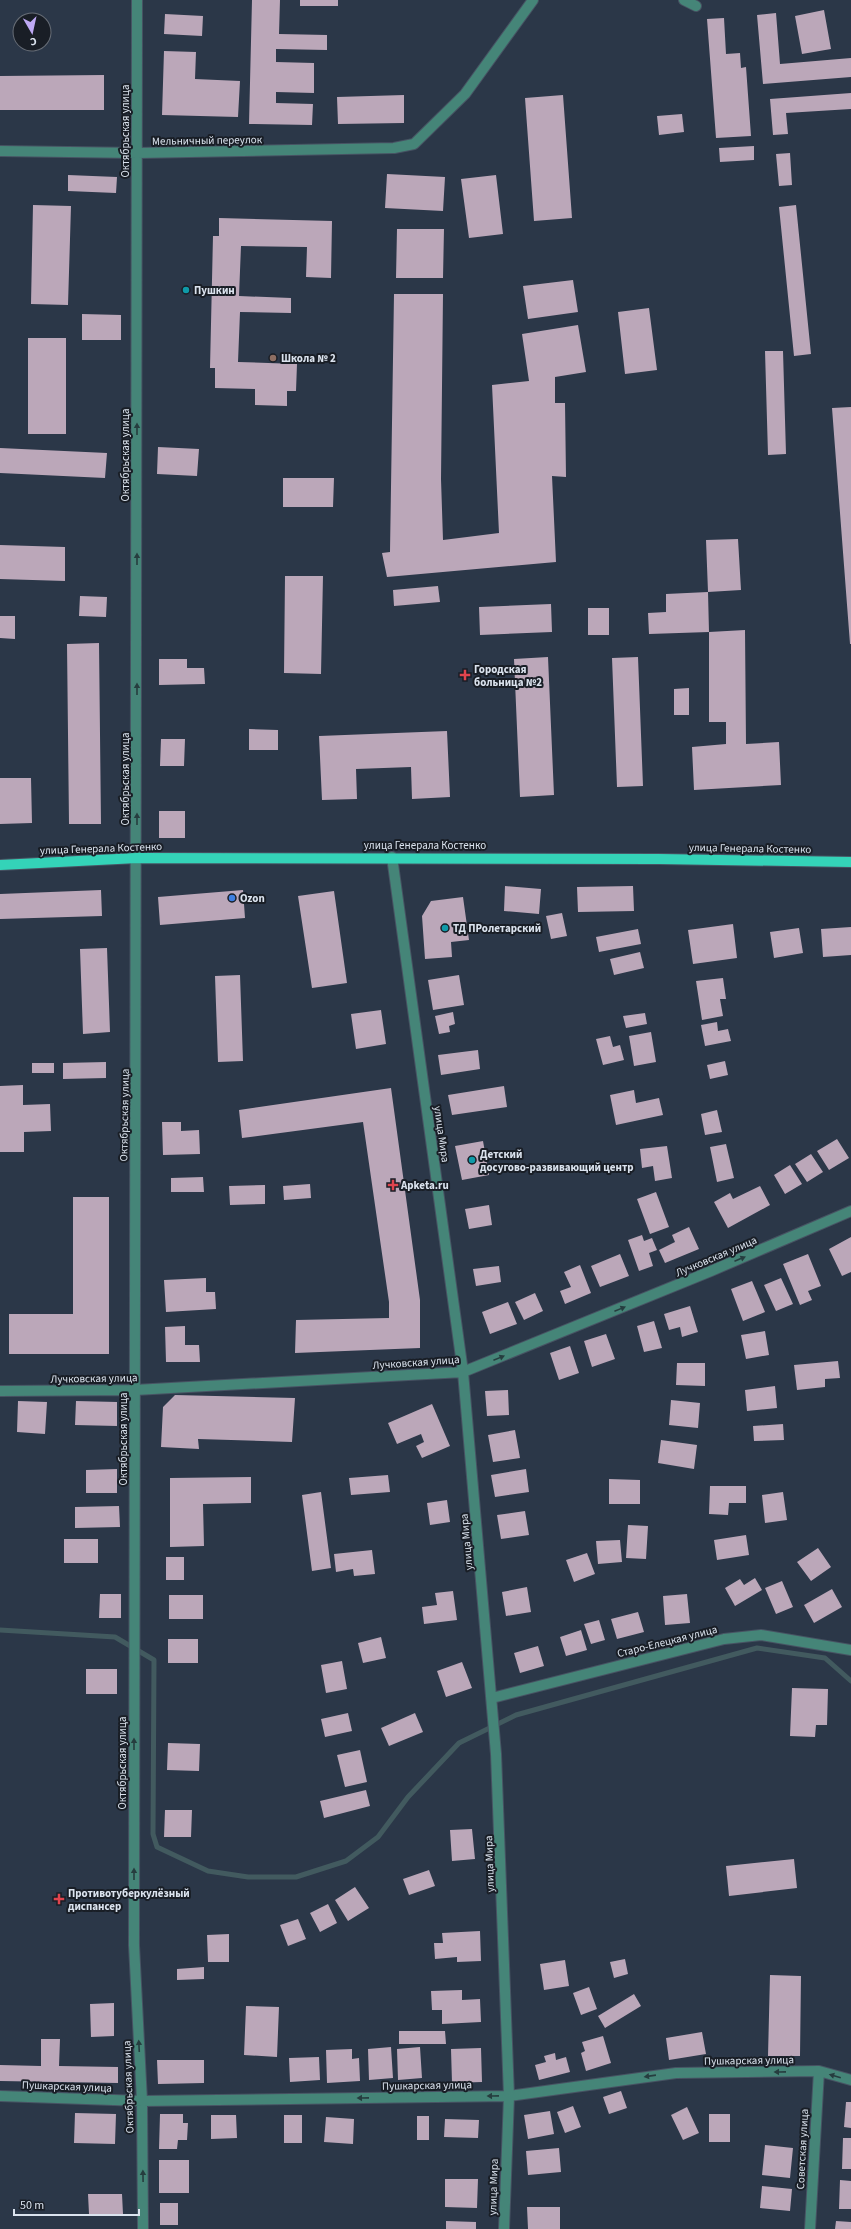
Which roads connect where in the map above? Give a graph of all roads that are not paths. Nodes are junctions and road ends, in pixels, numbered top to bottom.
1 (137, 0) edge
2 (533, 0) edge
3 (684, 0) edge
4 (696, 6) dead end
5 (0, 151) edge
6 (137, 153) junction
7 (392, 857) junction
8 (136, 858) junction
9 (851, 862) edge
10 (0, 865) edge
11 (851, 1211) edge
12 (463, 1372) junction
13 (136, 1390) junction
14 (0, 1391) edge
15 (851, 1650) edge
16 (492, 1698) junction
17 (818, 2071) junction
18 (851, 2080) edge
19 (0, 2096) edge
20 (509, 2096) junction
21 (142, 2101) junction
22 (143, 2229) edge
23 (504, 2229) edge
24 (810, 2229) edge

1 - 6 street, Октябрьская улица
2 - 6 street, Мельничный переулок
3 - 4 street
5 - 6 street, Мельничный переулок
8 -> 6 street, Октябрьская улица
7 - 8 main road, улица Генерала Костенко
7 - 9 main road, улица Генерала Костенко
7 - 12 street, улица Мира
8 - 10 main road, улица Генерала Костенко
8 - 13 street, Октябрьская улица
12 -> 11 street, Лучковская улица
12 - 13 street, Лучковская улица
12 - 16 street, улица Мира
13 - 14 street, Лучковская улица
21 -> 13 street, Октябрьская улица
15 - 16 street, Старо-Елецкая улица
16 - 20 street, улица Мира
18 -> 17 street, Пушкарская улица
17 -> 20 street, Пушкарская улица
17 - 24 street, Советская улица
19 - 21 street, Пушкарская улица
20 -> 21 street, Пушкарская улица
20 - 23 street, улица Мира
22 -> 21 street, Октябрьская улица

